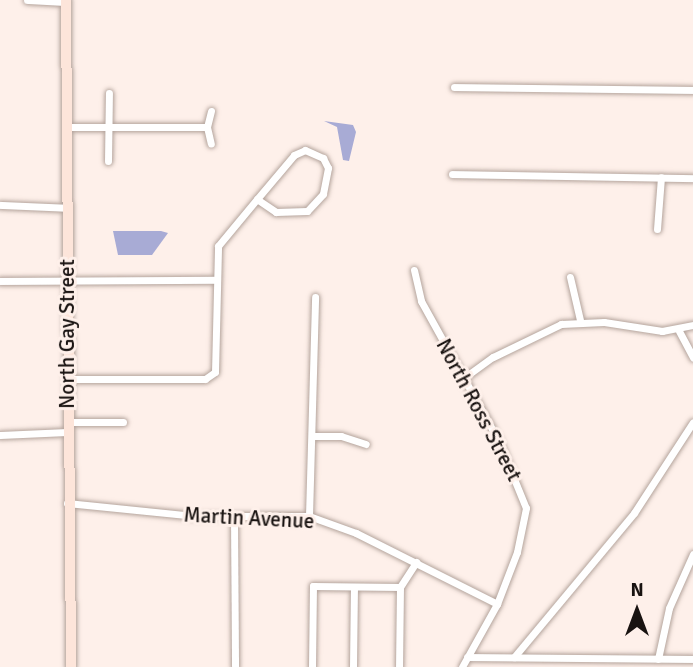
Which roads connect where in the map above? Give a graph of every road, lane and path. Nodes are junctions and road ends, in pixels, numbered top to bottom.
1 (27, 0) edge
2 (66, 1) edge
3 (454, 87) dead end
4 (693, 90) edge
5 (109, 93) dead end
6 (211, 111) dead end
7 (67, 127) junction
8 (108, 127) junction
9 (207, 127) junction
10 (211, 144) dead end
11 (108, 161) dead end
12 (452, 174) dead end
13 (661, 177) junction
14 (693, 178) edge
15 (257, 199) junction
16 (0, 205) edge
17 (68, 208) junction
18 (657, 229) dead end
19 (414, 270) dead end
20 (570, 277) dead end
21 (0, 281) edge
22 (217, 281) junction
23 (68, 283) junction
24 (315, 297) dead end
25 (580, 320) junction
26 (693, 325) edge
27 (679, 331) junction
28 (693, 356) edge
29 (465, 377) junction
30 (67, 379) junction
31 (123, 422) dead end
32 (693, 422) edge
33 (67, 427) junction
34 (0, 435) edge
35 (312, 436) junction
36 (366, 444) dead end
37 (66, 503) junction
38 (234, 516) junction
39 (309, 516) junction
40 (693, 554) edge
41 (416, 562) junction
42 (355, 587) junction
43 (400, 587) junction
44 (498, 604) junction
45 (467, 657) junction
46 (514, 657) junction
47 (658, 659) junction
48 (693, 659) edge
49 (71, 667) edge
50 (234, 667) edge
51 (312, 667) edge
52 (353, 667) edge
53 (399, 667) edge
54 (462, 667) edge

1 - 2 street
2 - 7 street, North Gay Street
3 - 4 street
5 - 8 street
6 - 9 street
7 - 8 street
7 - 17 street, North Gay Street
8 - 9 street
8 - 11 street
9 - 10 street
12 - 13 street
13 - 14 street
13 - 18 street
15 - 15 street
15 - 22 street
16 - 17 street
17 - 23 street, North Gay Street
19 - 29 street, North Ross Street
20 - 25 street
21 - 23 street
22 - 23 street
22 - 30 street
23 - 30 street, North Gay Street
24 - 35 street
25 - 27 street
25 - 29 street
26 - 27 street
27 - 28 street
29 - 44 street, North Ross Street
30 - 33 street, North Gay Street
31 - 33 street
32 - 46 street
33 - 34 street
33 - 37 street, North Gay Street
35 - 36 street
35 - 39 street
37 - 38 street, Martin Avenue
37 - 49 street, North Gay Street
38 - 39 street, Martin Avenue
38 - 50 street
39 - 41 street, Martin Avenue
40 - 47 street
41 - 43 street
41 - 44 street, Martin Avenue
42 - 43 street
42 - 51 street
42 - 52 street
43 - 53 street
44 - 45 street, North Ross Street
45 - 46 street
45 - 54 street, North Ross Street
46 - 47 street
47 - 48 street

